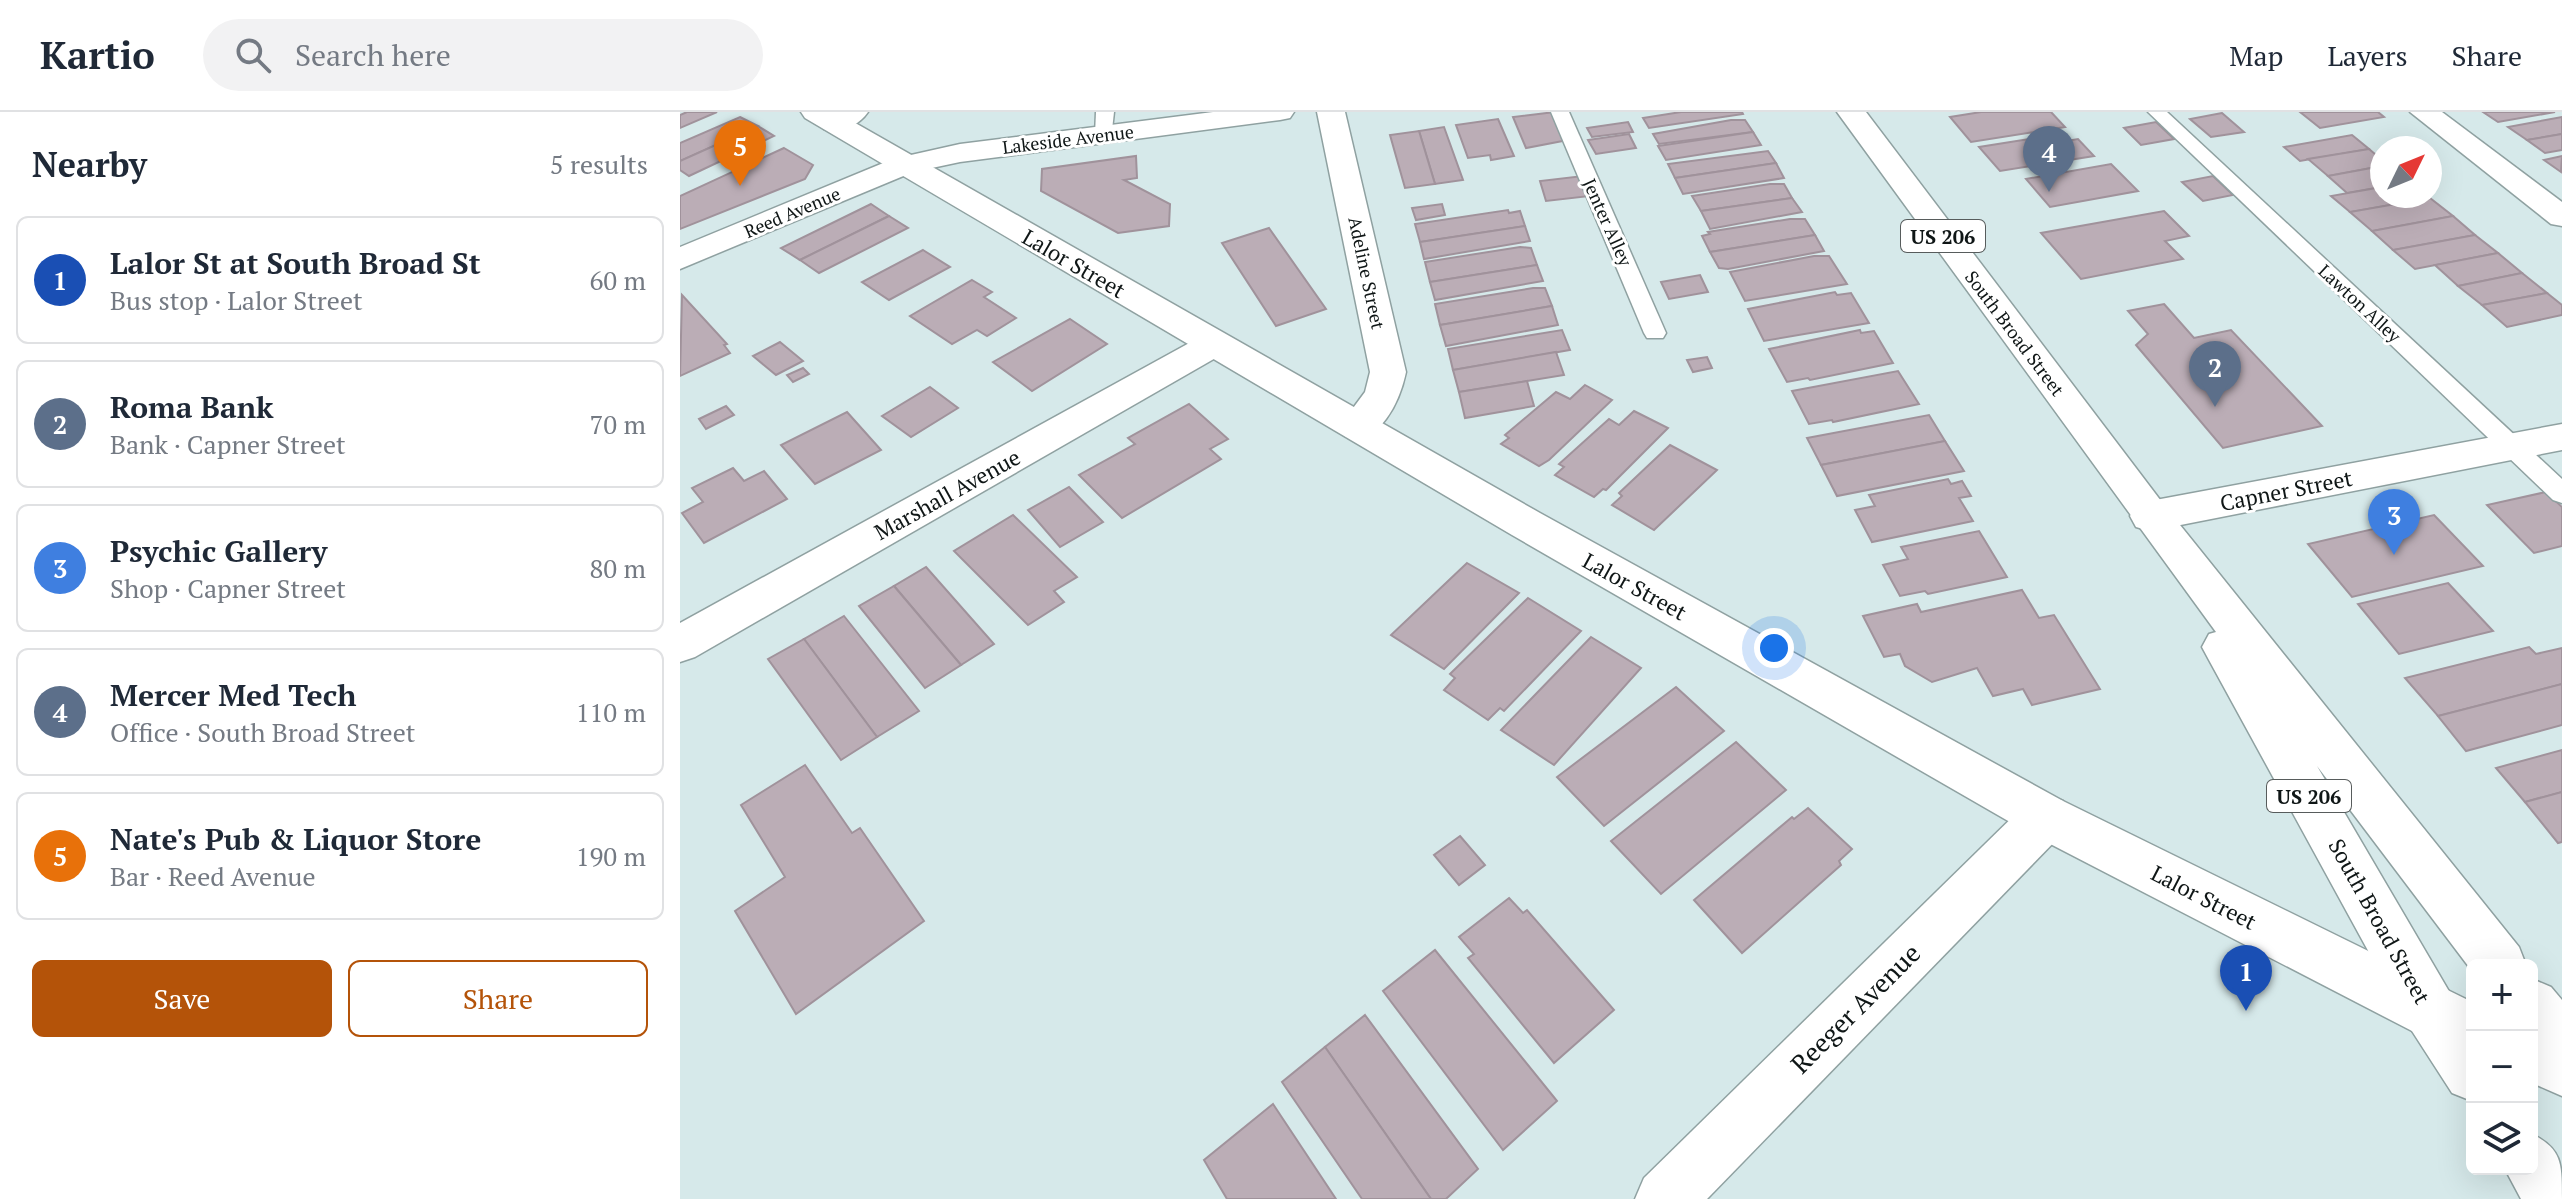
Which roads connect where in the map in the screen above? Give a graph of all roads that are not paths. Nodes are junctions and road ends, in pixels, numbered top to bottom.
1 (1280, 112) edge
2 (1331, 112) edge
3 (1560, 112) edge
4 (1851, 112) edge
5 (2157, 112) edge
6 (2424, 112) edge
7 (834, 116) edge
8 (1105, 123) edge
9 (904, 165) junction
10 (2562, 217) edge
11 (680, 259) edge
12 (1655, 333) dead end
13 (1214, 344) junction
14 (1358, 427) junction
15 (2562, 437) edge
16 (2513, 447) junction
17 (2562, 494) edge
18 (2150, 516) junction
19 (680, 644) edge
20 (2046, 817) junction
21 (2495, 959) edge
22 (2538, 1014) edge
23 (2451, 1021) edge
24 (2562, 1044) edge
25 (2466, 1058) edge
26 (2538, 1058) edge
27 (2562, 1068) edge
28 (2538, 1172) edge
29 (1665, 1199) edge
30 (2556, 1199) edge

1 - 8 main road, Lakeside Avenue
2 - 14 main road, Adeline Street
3 - 12 lane, Jenter Alley
4 - 18 main road, South Broad Street / US 206
5 - 16 lane, Lawton Alley
6 - 10 main road
7 - 9 main road, Lalor Street
8 - 9 main road, Lakeside Avenue
9 - 11 main road, Reed Avenue
9 - 13 main road, Lalor Street
13 - 14 main road, Lalor Street
13 - 19 main road, Marshall Avenue
14 - 20 main road, Lalor Street
15 - 16 main road, Capner Street
16 - 17 lane, Lawton Alley
16 - 18 main road, Capner Street
18 - 21 main road, South Broad Street / US 206
18 - 23 main road, South Broad Street / US 206
20 - 23 main road, Lalor Street
20 - 29 main road, Reeger Avenue
22 - 24 main road
23 - 25 main road, South Broad Street / US 206
26 - 27 main road
28 - 30 main road

